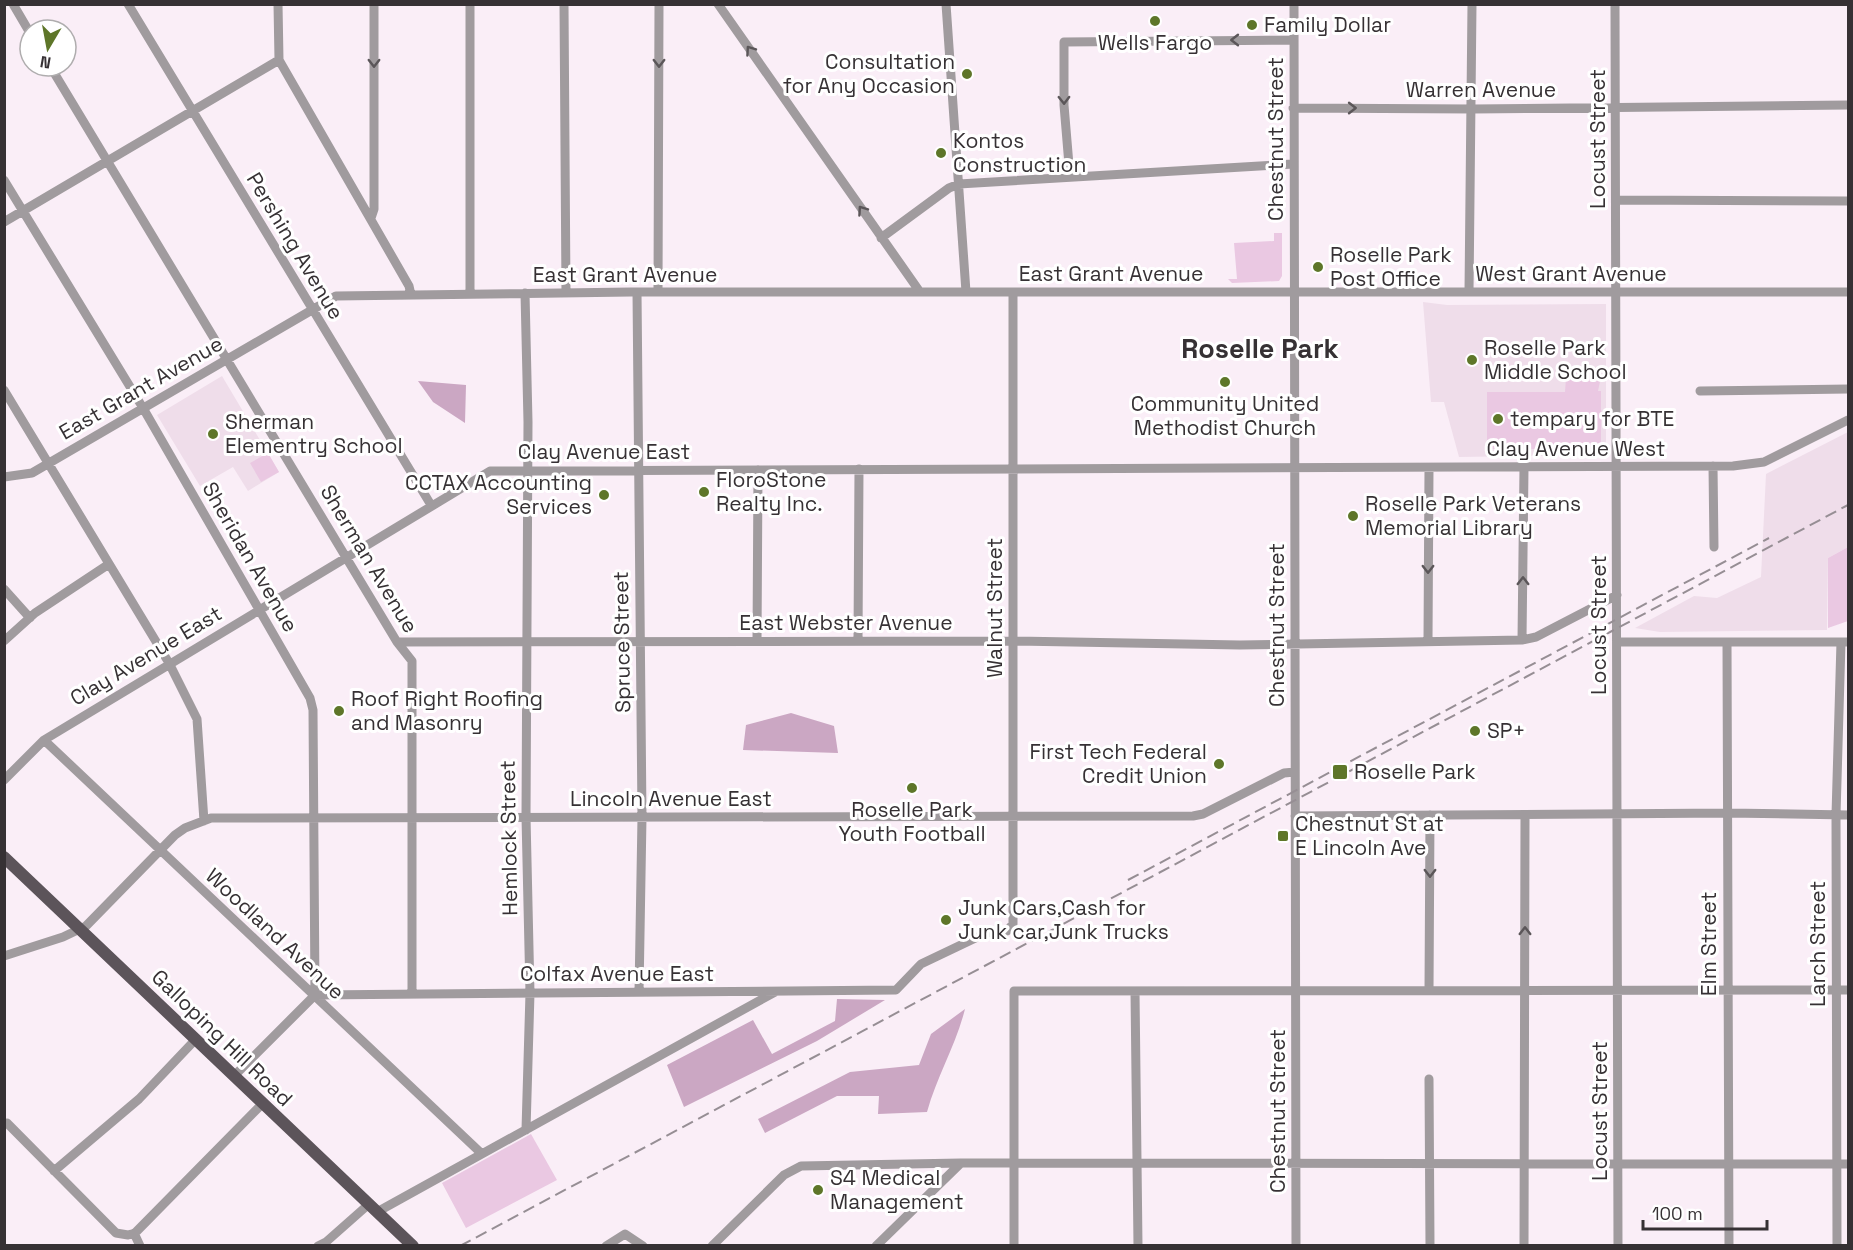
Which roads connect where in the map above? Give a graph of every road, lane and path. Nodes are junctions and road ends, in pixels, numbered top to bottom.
1 (13, 4) edge
2 (128, 4) edge
3 (278, 4) edge
4 (374, 4) edge
5 (470, 4) edge
6 (564, 4) edge
7 (659, 4) edge
8 (718, 4) edge
9 (946, 4) edge
10 (1293, 4) edge
11 (1472, 4) edge
12 (1615, 4) edge
13 (21, 18) edge
14 (1294, 40) junction
15 (279, 60) junction
16 (57, 78) edge
17 (1848, 105) edge
18 (1293, 108) junction
19 (1616, 108) junction
20 (1473, 109) junction
21 (192, 111) junction
22 (108, 161) junction
23 (1293, 164) junction
24 (1070, 177) junction
25 (4, 180) edge
26 (959, 184) junction
27 (1616, 200) junction
28 (1848, 201) edge
29 (24, 211) junction
30 (370, 218) junction
31 (4, 222) edge
32 (881, 238) junction
33 (637, 292) junction
34 (658, 292) junction
35 (920, 292) junction
36 (966, 292) junction
37 (1013, 292) junction
38 (1294, 292) junction
39 (1469, 292) junction
40 (1616, 292) junction
41 (1848, 292) edge
42 (525, 293) junction
43 (566, 293) junction
44 (470, 294) junction
45 (411, 295) junction
46 (312, 309) junction
47 (227, 359) junction
48 (1848, 389) edge
49 (4, 390) edge
50 (1700, 391) dead end
51 (142, 408) junction
52 (1848, 420) edge
53 (49, 463) junction
54 (1294, 466) junction
55 (1713, 466) junction
56 (1013, 468) junction
57 (1429, 468) junction
58 (1524, 468) junction
59 (1617, 468) junction
60 (528, 469) junction
61 (859, 469) junction
62 (758, 470) junction
63 (638, 471) junction
64 (4, 477) edge
65 (431, 505) junction
66 (1714, 547) dead end
67 (346, 556) junction
68 (109, 564) junction
69 (4, 588) edge
70 (1617, 595) junction
71 (260, 608) junction
72 (30, 618) junction
73 (1522, 640) junction
74 (4, 641) edge
75 (527, 641) junction
76 (640, 641) junction
77 (757, 641) junction
78 (858, 641) junction
79 (1013, 641) junction
80 (1428, 641) junction
81 (397, 642) junction
82 (1618, 642) junction
83 (1727, 642) junction
84 (1845, 642) edge
85 (1295, 643) junction
86 (168, 663) junction
87 (44, 740) junction
88 (1295, 772) junction
89 (4, 780) edge
90 (1728, 813) junction
91 (1617, 814) junction
92 (1430, 815) junction
93 (1525, 815) junction
94 (1836, 815) junction
95 (1848, 815) edge
96 (1013, 816) junction
97 (1295, 816) junction
98 (526, 817) junction
99 (642, 817) junction
100 (315, 818) junction
101 (413, 818) junction
102 (204, 821) junction
103 (160, 851) junction
104 (4, 857) edge
105 (1013, 924) joint
106 (80, 929) junction
107 (4, 956) edge
108 (1296, 990) junction
109 (1429, 990) junction
110 (1525, 990) junction
111 (1618, 990) junction
112 (1727, 990) junction
113 (1836, 990) junction
114 (1848, 990) edge
115 (777, 991) junction
116 (1135, 991) junction
117 (639, 992) junction
118 (530, 993) junction
119 (412, 994) junction
120 (315, 995) junction
121 (196, 1039) junction
122 (234, 1076) junction
123 (1429, 1079) dead end
124 (263, 1103) junction
125 (7, 1124) dead end
126 (526, 1130) junction
127 (482, 1154) junction
128 (1428, 1162) junction
129 (960, 1163) junction
130 (1138, 1163) junction
131 (1296, 1163) junction
132 (1524, 1163) junction
133 (1015, 1164) junction
134 (1618, 1164) junction
135 (1728, 1164) junction
136 (1837, 1164) junction
137 (1848, 1164) edge
138 (54, 1171) junction
139 (373, 1208) junction
140 (134, 1233) junction
141 (140, 1245) edge
142 (318, 1245) edge
143 (413, 1245) edge
144 (606, 1245) edge
145 (644, 1245) edge
146 (712, 1245) edge
147 (876, 1245) edge
148 (1014, 1245) edge
149 (1138, 1245) edge
150 (1296, 1245) edge
151 (1430, 1245) edge
152 (1524, 1245) edge
153 (1618, 1245) edge
154 (1729, 1245) edge
155 (1837, 1245) edge

1 - 13 street
2 - 21 street, Pershing Avenue
3 - 15 street
4 -> 30 street
5 - 44 street
6 - 43 street
7 -> 34 street
32 -> 8 street
9 - 26 street
10 - 14 street, Chestnut Street
11 - 20 street
12 - 19 street, Locust Street
14 - 18 street, Chestnut Street
14 -> 24 street
15 - 21 street
15 - 30 street
16 - 22 street, Sherman Avenue
17 - 19 street, Warren Avenue
18 -> 20 street, Warren Avenue
18 - 23 street, Chestnut Street
19 - 20 street, Warren Avenue
19 - 27 street, Locust Street
20 - 39 street
21 - 22 street
21 - 46 street, Pershing Avenue
22 - 29 street
22 - 47 street, Sherman Avenue
23 - 24 street
23 - 38 street, Chestnut Street
24 - 26 street
25 - 29 street, Sheridan Avenue
26 - 32 street
26 - 36 street
27 - 28 street
27 - 40 street, Locust Street
29 - 31 street
29 - 51 street, Sheridan Avenue
30 - 45 street
32 - 35 street
33 - 34 street, East Grant Avenue
33 - 43 street, East Grant Avenue
33 - 63 street, Spruce Street
34 - 35 street, East Grant Avenue
35 - 36 street, East Grant Avenue
36 - 37 street, East Grant Avenue
37 - 38 street, East Grant Avenue
37 - 56 street, Walnut Street
38 - 39 street, West Grant Avenue
38 - 54 street, Chestnut Street
39 - 40 street, West Grant Avenue
40 - 41 street, West Grant Avenue
40 - 59 street, Locust Street
42 - 43 street, East Grant Avenue
42 - 44 street, East Grant Avenue
42 - 60 street, Hemlock Street
44 - 45 street, East Grant Avenue
45 - 46 street, East Grant Avenue
46 - 47 street, East Grant Avenue
46 - 65 street, Pershing Avenue
47 - 51 street, East Grant Avenue
47 - 67 street, Sherman Avenue
48 - 50 street
49 - 53 street
51 - 53 street, East Grant Avenue
51 - 71 street, Sheridan Avenue
52 - 55 street, Clay Avenue West
53 - 64 street, East Grant Avenue
53 - 68 street
54 - 56 street, Clay Avenue East
54 - 57 street, Clay Avenue West
54 - 85 street, Chestnut Street
55 - 59 street, Clay Avenue West
55 - 66 street
56 - 61 street, Clay Avenue East
56 - 79 street, Walnut Street
57 - 58 street, Clay Avenue West
57 -> 80 street
58 - 59 street, Clay Avenue West
73 -> 58 street
59 - 70 street, Locust Street
60 - 63 street, Clay Avenue East
60 - 65 street, Clay Avenue East
60 - 75 street, Hemlock Street
61 - 62 street, Clay Avenue East
61 - 78 street
62 - 63 street, Clay Avenue East
62 - 77 street
63 - 76 street, Spruce Street
65 - 67 street, Clay Avenue East
67 - 71 street, Clay Avenue East
67 - 81 street, Sherman Avenue
68 - 72 street
68 - 86 street
69 - 72 street
70 - 73 street, East Webster Avenue
70 - 82 street, Locust Street
71 - 86 street, Clay Avenue East
71 - 100 street, Sheridan Avenue
72 - 74 street
73 - 80 street, East Webster Avenue
75 - 76 street, East Webster Avenue
75 - 81 street, East Webster Avenue
75 - 98 street, Hemlock Street
76 - 77 street, East Webster Avenue
76 - 99 street, Spruce Street
77 - 78 street, East Webster Avenue
78 - 79 street, East Webster Avenue
79 - 85 street, East Webster Avenue
79 - 96 street, Walnut Street
80 - 85 street, East Webster Avenue
81 - 101 street, Sherman Avenue
82 - 83 street
82 - 91 street, Locust Street
83 - 84 street
83 - 90 street, Elm Street
84 - 94 street, Larch Street
85 - 88 street, Chestnut Street
86 - 87 street, Clay Avenue East
86 - 102 street
87 - 89 street, Clay Avenue East
87 - 103 street, Woodland Avenue
88 - 96 street, Lincoln Avenue East
88 - 97 street, Chestnut Street
90 - 91 street
90 - 94 street
90 - 112 street, Elm Street
91 - 93 street
91 - 111 street, Locust Street
92 - 93 street
92 - 97 street
92 -> 109 street
110 -> 93 street
94 - 95 street
94 - 113 street, Larch Street
96 - 99 street, Lincoln Avenue East
96 - 105 street, Walnut Street
97 - 108 street, Chestnut Street
98 - 99 street, Lincoln Avenue East
98 - 101 street, Lincoln Avenue East
98 - 118 street, Hemlock Street
99 - 117 street, Spruce Street
100 - 101 street, Lincoln Avenue East
100 - 102 street, Lincoln Avenue East
100 - 120 street, Sheridan Avenue
101 - 119 street, Sherman Avenue
102 - 103 street, Lincoln Avenue East
103 - 106 street, Lincoln Avenue East
103 - 120 street, Woodland Avenue
104 - 106 main road, Galloping Hill Road
105 - 115 street, Colfax Avenue East
106 - 107 street
106 - 121 main road, Galloping Hill Road
108 - 109 street
108 - 116 street
108 - 131 street, Chestnut Street
109 - 110 street
110 - 111 street
110 - 132 street
111 - 112 street
111 - 134 street, Locust Street
112 - 113 street
112 - 135 street, Elm Street
113 - 114 street
113 - 136 street, Larch Street
115 - 117 street, Colfax Avenue East
115 - 126 street
116 - 130 street
116 - 133 street
117 - 118 street, Colfax Avenue East
118 - 119 street, Colfax Avenue East
118 - 126 street, Hemlock Street
119 - 120 street, Colfax Avenue East
120 - 122 street
120 - 127 street, Woodland Avenue
121 - 122 main road, Galloping Hill Road
121 - 138 street
122 - 124 main road, Galloping Hill Road
123 - 128 street
124 - 139 main road, Galloping Hill Road
124 - 140 street
125 - 138 street
126 - 127 street
127 - 139 street
128 - 131 street
128 - 132 street
128 - 151 street
129 - 133 street
129 - 146 street
129 - 147 street
130 - 131 street
130 - 133 street
130 - 149 street
131 - 150 street, Chestnut Street
132 - 134 street
132 - 152 street
133 - 148 street
134 - 135 street
134 - 153 street, Locust Street
135 - 136 street
135 - 154 street, Elm Street
136 - 137 street
136 - 155 street, Larch Street
138 - 140 street
139 - 142 street
139 - 143 main road, Galloping Hill Road
140 - 141 street
144 - 145 street

